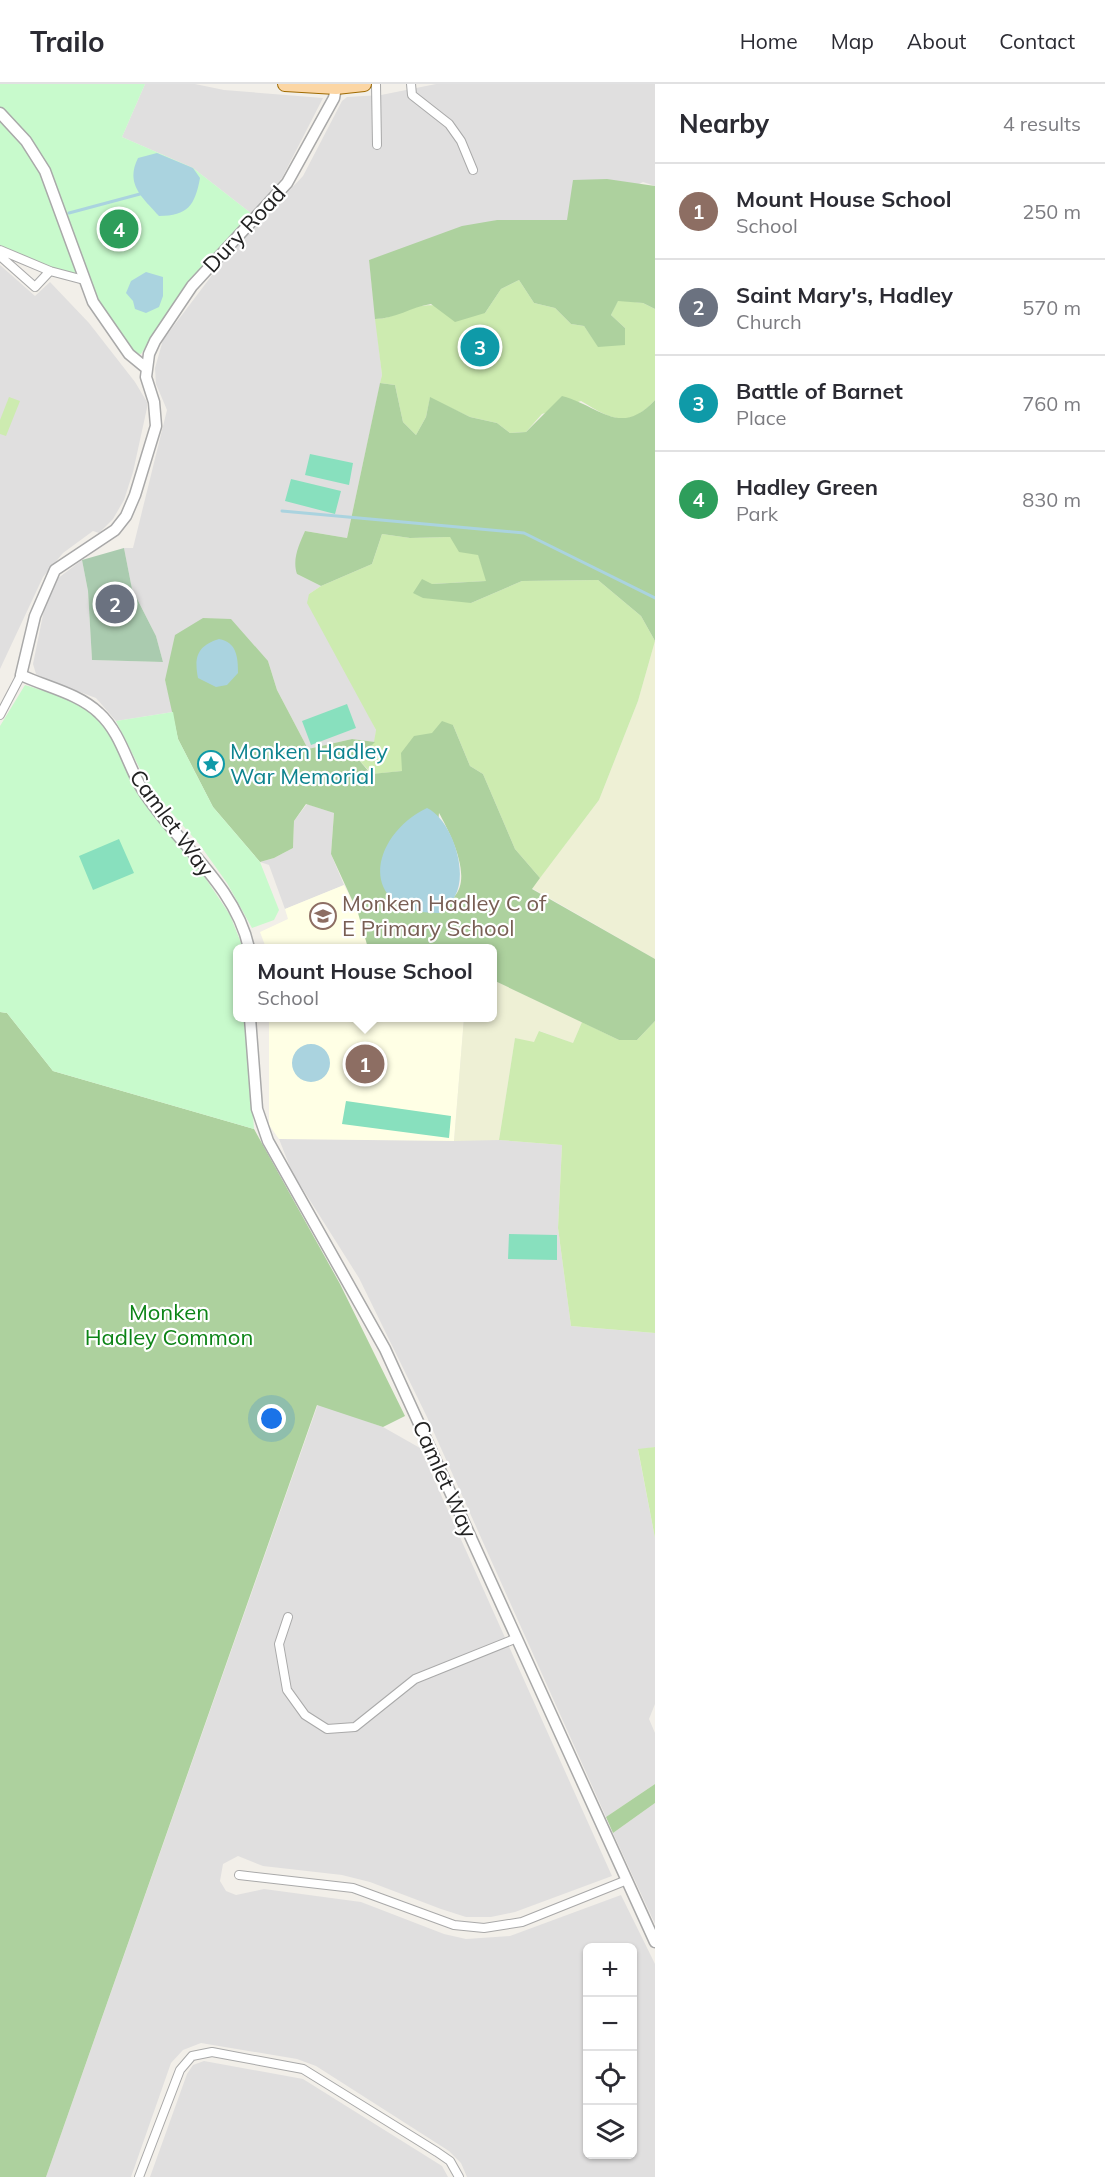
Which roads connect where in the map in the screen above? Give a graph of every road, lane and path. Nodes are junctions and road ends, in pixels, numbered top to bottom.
1 (285, 84) edge
2 (364, 84) edge
3 (375, 84) edge
4 (411, 84) edge
5 (336, 87) junction
6 (0, 113) edge
7 (377, 145) dead end
8 (473, 170) dead end
9 (0, 250) edge
10 (0, 256) edge
11 (50, 272) junction
12 (84, 280) junction
13 (147, 368) junction
14 (21, 675) junction
15 (0, 715) edge
16 (247, 944) edge
17 (250, 1022) edge
18 (288, 1617) dead end
19 (517, 1638) junction
20 (239, 1875) dead end
21 (627, 1880) junction
22 (655, 1942) edge
23 (140, 2177) edge
24 (459, 2177) edge

1 - 5 main road
2 - 5 main road
3 - 7 street
4 - 8 street
5 - 13 street, Dury Road
6 - 12 street
9 - 11 street
10 - 11 street
11 - 12 street
12 - 13 street
13 - 14 street
14 - 15 street
14 - 16 street, Camlet Way
17 - 19 street, Camlet Way
18 - 19 street
19 - 21 street, Camlet Way
20 - 21 street
21 - 22 street, Camlet Way
23 - 24 street

